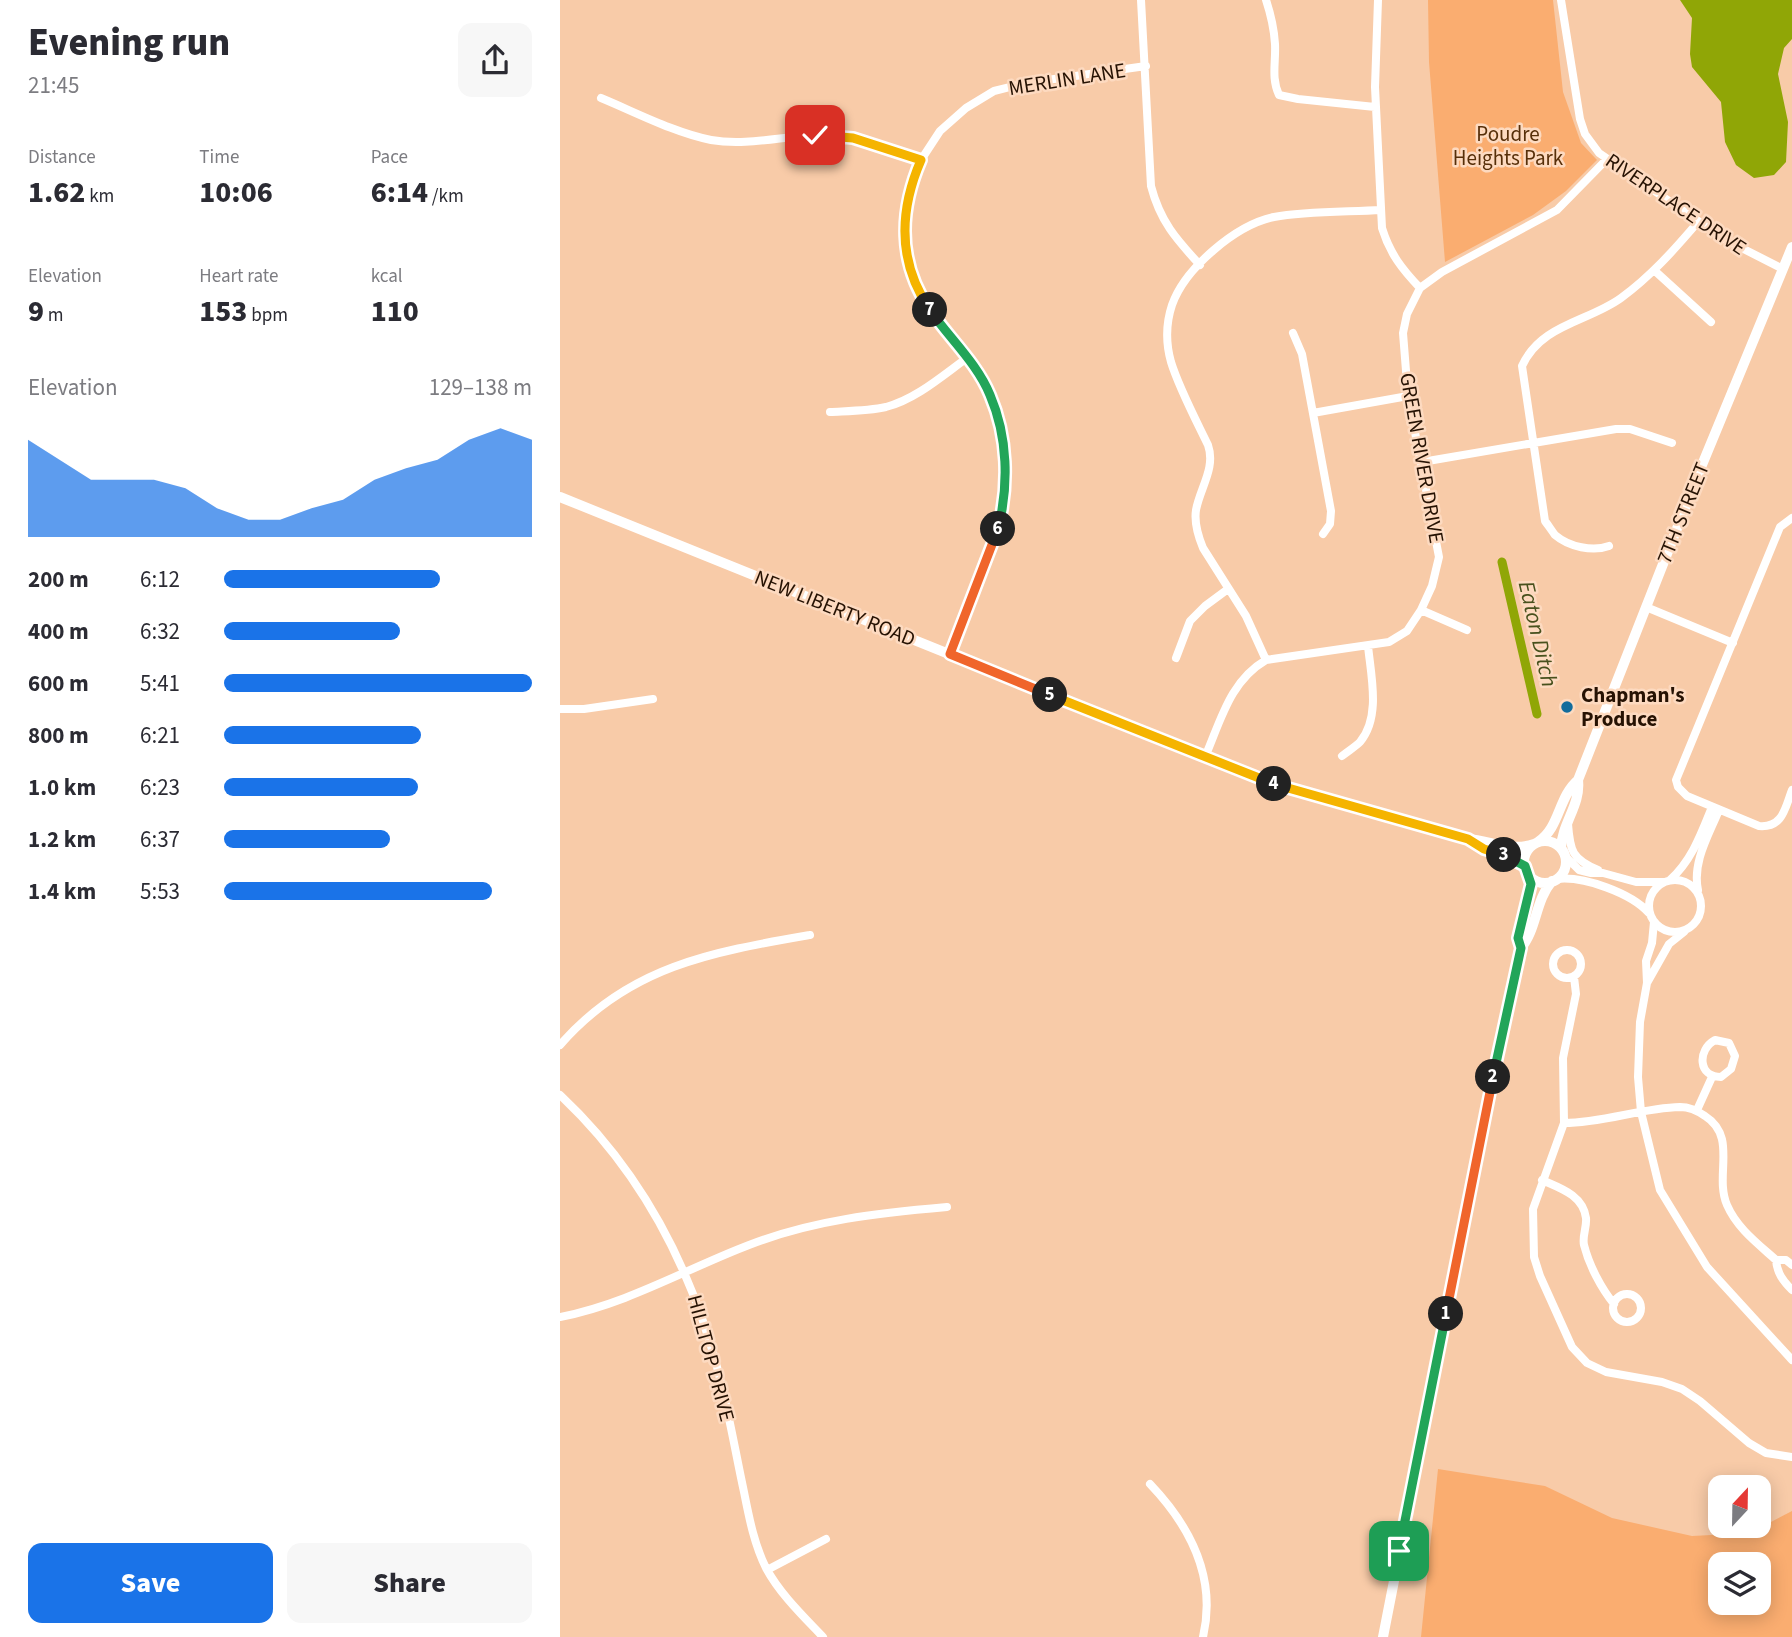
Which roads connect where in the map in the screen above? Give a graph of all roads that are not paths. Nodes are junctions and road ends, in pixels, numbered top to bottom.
1 (1141, 0) edge
2 (1266, 0) edge
3 (1378, 0) edge
4 (1561, 0) edge
5 (1146, 66) junction
6 (601, 98) dead end
7 (1375, 107) junction
8 (1607, 159) junction
9 (921, 160) junction
10 (1381, 210) junction
11 (1698, 222) junction
12 (1792, 247) edge
13 (1200, 265) junction
14 (1783, 269) junction
15 (1655, 271) junction
16 (1420, 288) junction
17 (1711, 322) dead end
18 (1293, 333) dead end
19 (967, 358) junction
20 (1408, 396) junction
21 (830, 412) dead end
22 (1313, 413) junction
23 (1534, 443) junction
24 (1672, 443) dead end
25 (1422, 461) junction
26 (560, 497) edge
27 (1792, 518) edge
28 (1323, 534) dead end
29 (1609, 547) dead end
30 (1228, 589) junction
31 (1646, 607) junction
32 (1421, 610) junction
33 (1467, 631) dead end
34 (1733, 643) junction
35 (1368, 646) junction
36 (950, 654) junction
37 (1176, 658) dead end
38 (1266, 660) junction
39 (653, 699) dead end
40 (560, 709) edge
41 (1342, 756) dead end
42 (1205, 757) junction
43 (1578, 780) junction
44 (1792, 790) edge
45 (1716, 808) junction
46 (1568, 820) junction
47 (1468, 839) junction
48 (1536, 843) junction
49 (1564, 853) junction
50 (1527, 870) junction
51 (1603, 873) junction
52 (1554, 880) junction
53 (1668, 881) junction
54 (1698, 893) junction
55 (1652, 918) junction
56 (1685, 931) junction
57 (810, 935) dead end
58 (1521, 948) junction
59 (1574, 977) dead end
60 (1647, 983) junction
61 (560, 1045) edge
62 (1712, 1077) junction
63 (560, 1095) edge
64 (1697, 1110) junction
65 (1641, 1112) junction
66 (1564, 1123) junction
67 (1542, 1180) junction
68 (947, 1207) dead end
69 (1776, 1260) junction
70 (1792, 1265) edge
71 (685, 1272) junction
72 (1792, 1290) edge
73 (1614, 1304) dead end
74 (560, 1317) edge
75 (1792, 1360) edge
76 (1792, 1457) edge
77 (1150, 1484) dead end
78 (826, 1539) dead end
79 (767, 1570) junction
80 (824, 1637) edge
81 (1203, 1637) edge
82 (1383, 1637) edge

1 - 5 street
2 - 7 street
3 - 7 street
4 - 8 street, RIVERPLACE DRIVE
5 - 9 street, MERLIN LANE
5 - 13 street
6 - 9 street
7 - 10 street
8 - 11 street, RIVERPLACE DRIVE
8 - 16 street
9 - 19 street, MERLIN LANE
10 - 13 street
10 - 16 street
11 - 14 street, RIVERPLACE DRIVE
11 - 15 street
12 - 14 street, 7TH STREET
13 - 30 street
14 - 31 street, 7TH STREET
15 - 17 street
15 - 23 street
16 - 20 street, GREEN RIVER DRIVE
18 - 22 street
19 - 21 street
19 - 36 street, MERLIN LANE
20 - 22 street
20 - 25 street, GREEN RIVER DRIVE
22 - 28 street
23 - 24 street
23 - 25 street
23 - 29 street
25 - 32 street, GREEN RIVER DRIVE
26 - 36 street, NEW LIBERTY ROAD
27 - 34 street
30 - 37 street
30 - 38 street
31 - 34 street
31 - 43 street, 7TH STREET
32 - 33 street
32 - 35 street, GREEN RIVER DRIVE
34 - 45 street
35 - 38 street, GREEN RIVER DRIVE
35 - 41 street
36 - 42 street, NEW LIBERTY ROAD
38 - 42 street
39 - 40 street
42 - 47 street, NEW LIBERTY ROAD
43 - 46 street, 7TH STREET
43 - 48 street, 7TH STREET
44 - 45 street
45 - 53 street
45 - 54 street
46 - 49 street, 7TH STREET
46 - 51 street
47 - 48 street, NEW LIBERTY ROAD
47 - 50 street, NEW LIBERTY ROAD
48 - 49 street
48 - 50 street
49 - 51 street
49 - 52 street
50 - 52 street
50 - 58 street
51 - 53 street
52 - 55 street
52 - 58 street
53 - 54 street
53 - 55 street
54 - 56 street
55 - 56 street
55 - 60 street
56 - 60 street
57 - 61 street
58 - 82 street
59 - 66 street
60 - 65 street
62 - 62 street
62 - 64 street
63 - 71 street, HILLTOP DRIVE
64 - 65 street
64 - 69 street
65 - 66 street
65 - 75 street
66 - 67 street
67 - 73 street
67 - 76 street
68 - 71 street
69 - 70 street
69 - 72 street
71 - 74 street
71 - 79 street, HILLTOP DRIVE
77 - 81 street
78 - 79 street
79 - 80 street, HILLTOP DRIVE

